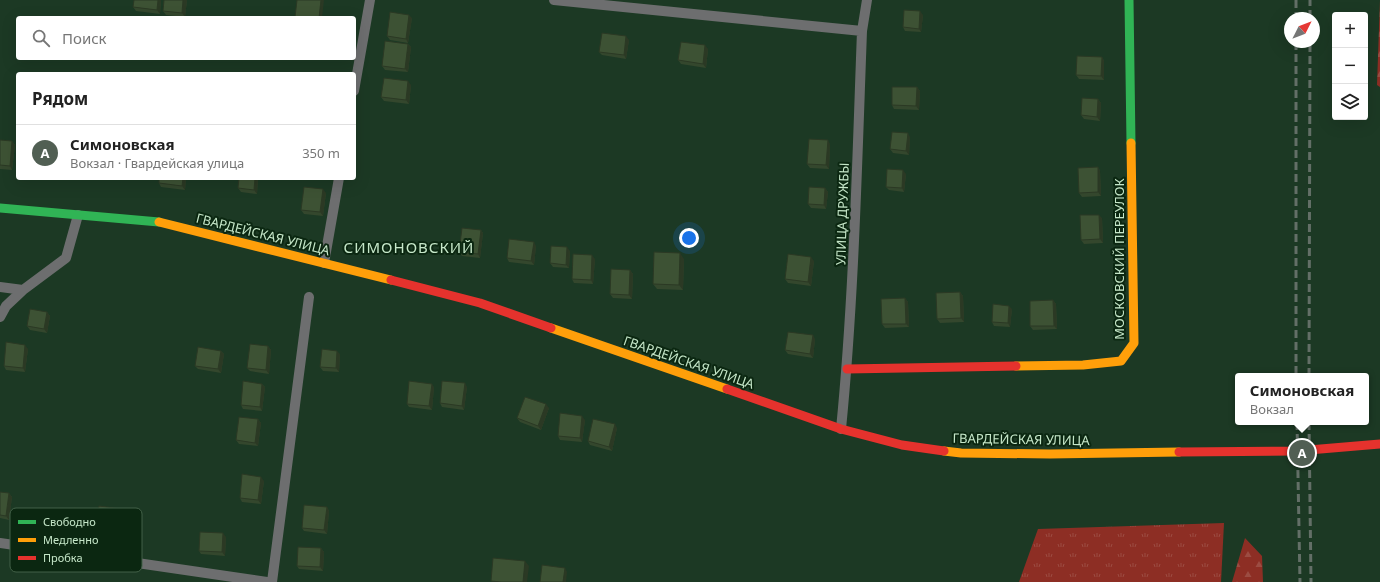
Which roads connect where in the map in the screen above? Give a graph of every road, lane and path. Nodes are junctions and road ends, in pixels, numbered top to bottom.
1 (370, 0) edge
2 (554, 0) edge
3 (867, 0) edge
4 (1129, 0) edge
5 (862, 31) junction
6 (356, 80) edge
7 (339, 180) edge
8 (0, 208) edge
9 (78, 215) junction
10 (324, 263) junction
11 (0, 287) edge
12 (23, 290) junction
13 (309, 297) dead end
14 (0, 317) edge
15 (847, 369) junction
16 (841, 429) junction
17 (1380, 444) edge
18 (0, 543) edge
19 (10, 544) edge
20 (142, 564) edge
21 (267, 582) edge
22 (272, 582) edge

1 - 6 street
2 - 5 street
3 - 5 street, УЛИЦА ДРУЖБЫ
4 - 15 street, МОСКОВСКИЙ ПЕРЕУЛОК
5 - 15 street, УЛИЦА ДРУЖБЫ
7 - 10 street
8 - 9 street, ГВАРДЕЙСКАЯ УЛИЦА
9 - 10 street, ГВАРДЕЙСКАЯ УЛИЦА
9 - 12 street
10 - 16 street, ГВАРДЕЙСКАЯ УЛИЦА
11 - 12 street
12 - 14 street
13 - 22 street
15 - 16 street, УЛИЦА ДРУЖБЫ
16 - 17 street, ГВАРДЕЙСКАЯ УЛИЦА
18 - 19 street
20 - 21 street

